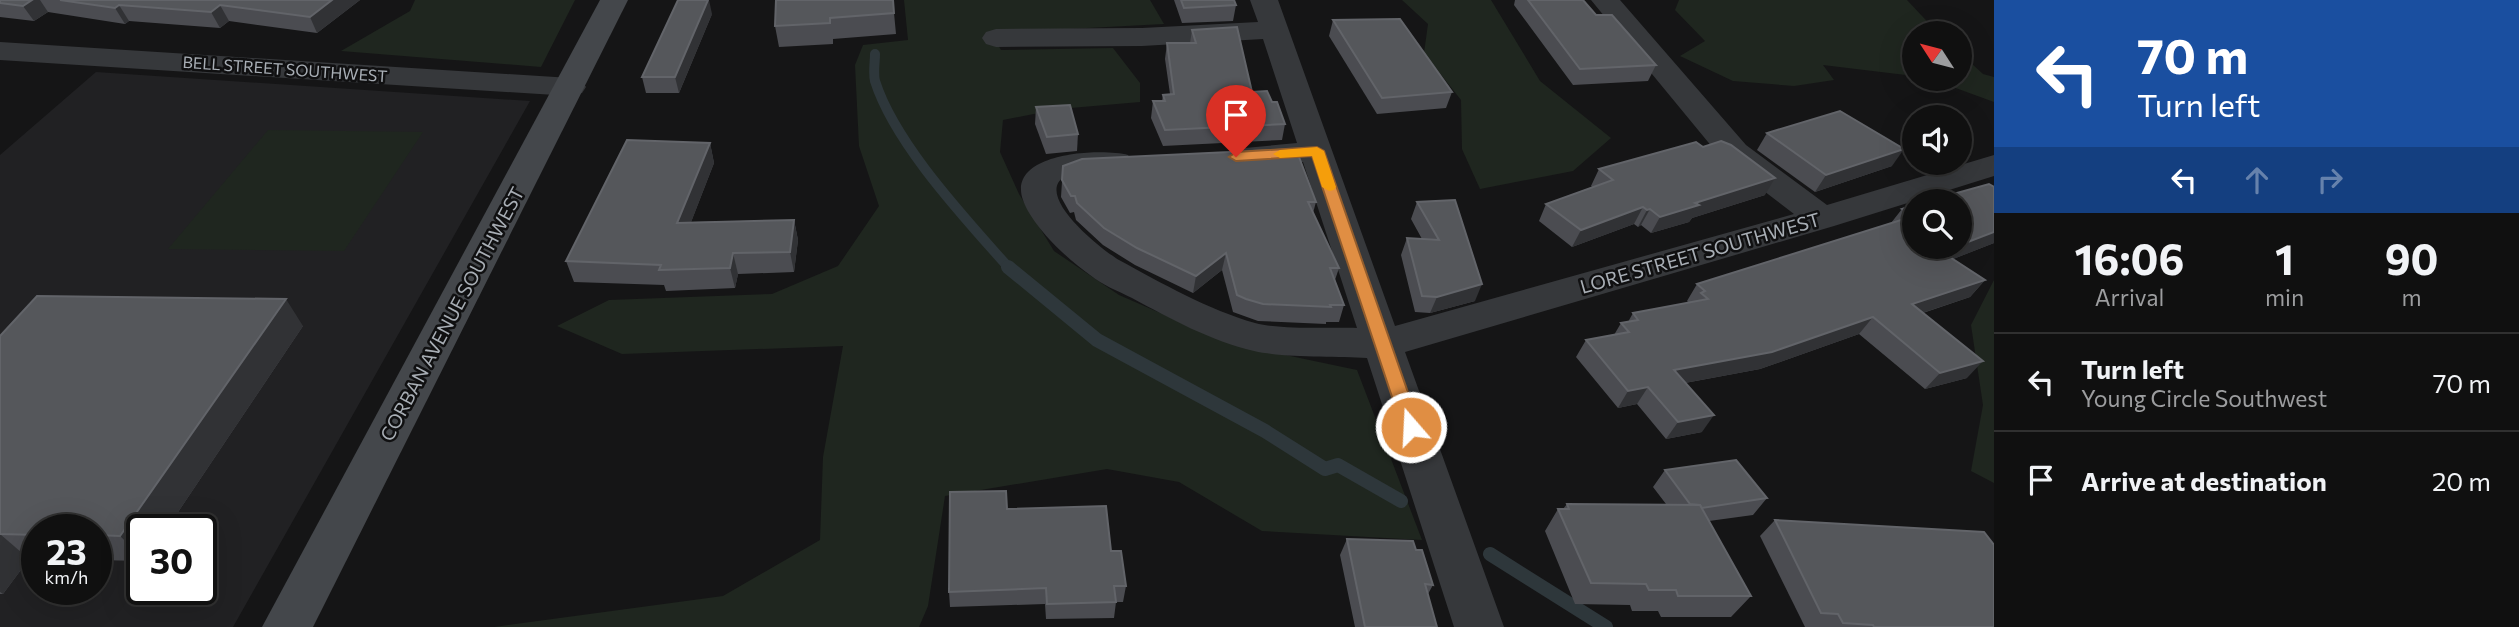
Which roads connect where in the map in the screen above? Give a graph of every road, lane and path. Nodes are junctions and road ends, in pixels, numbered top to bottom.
1 (614, 0) edge
2 (1605, 0) edge
3 (1269, 15) edge
4 (996, 38) dead end
5 (0, 51) edge
6 (571, 87) junction
7 (1317, 151) junction
8 (1209, 158) edge
9 (1144, 161) edge
10 (1994, 165) edge
11 (1822, 218) junction
12 (1394, 341) junction
13 (287, 627) edge
14 (1479, 627) edge

1 - 6 street, CORBAN AVENUE SOUTHWEST
2 - 11 street
3 - 4 street
3 - 7 street
5 - 6 street, BELL STREET SOUTHWEST
6 - 13 street, CORBAN AVENUE SOUTHWEST
7 - 8 street
7 - 12 street
9 - 12 street, LORE STREET SOUTHWEST
10 - 11 street, LORE STREET SOUTHWEST
11 - 12 street, LORE STREET SOUTHWEST
12 - 14 street

